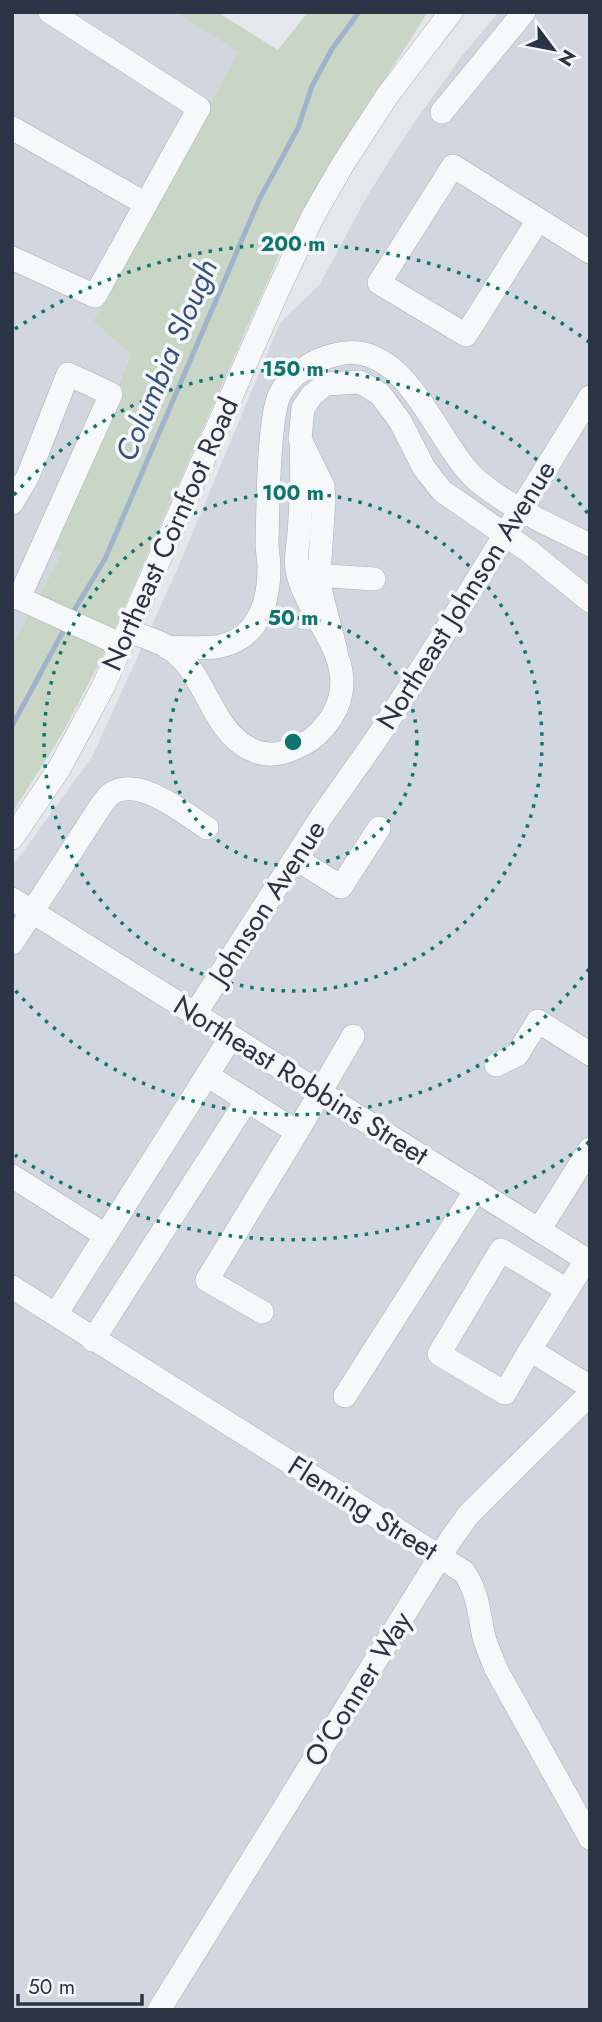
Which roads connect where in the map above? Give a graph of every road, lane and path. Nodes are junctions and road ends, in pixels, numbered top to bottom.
1 (50, 12) edge
2 (452, 12) edge
3 (524, 12) edge
4 (442, 112) dead end
5 (12, 128) edge
6 (146, 204) junction
7 (538, 220) junction
8 (590, 252) edge
9 (12, 258) edge
10 (590, 397) edge
11 (270, 471) junction
12 (311, 475) junction
13 (12, 503) edge
14 (519, 510) junction
15 (504, 534) junction
16 (590, 545) edge
17 (269, 567) junction
18 (308, 571) junction
19 (374, 579) dead end
20 (21, 599) edge
21 (590, 601) edge
22 (125, 638) junction
23 (168, 648) junction
24 (339, 792) joint
25 (207, 828) dead end
26 (379, 828) dead end
27 (12, 838) edge
28 (295, 858) junction
29 (12, 899) edge
30 (32, 911) junction
31 (12, 943) edge
32 (195, 1014) junction
33 (353, 1036) dead end
34 (231, 1037) junction
35 (590, 1054) edge
36 (496, 1065) dead end
37 (207, 1075) junction
38 (321, 1093) junction
39 (247, 1100) junction
40 (297, 1132) junction
41 (590, 1149) edge
42 (12, 1176) edge
43 (476, 1190) junction
44 (539, 1230) junction
45 (105, 1235) junction
46 (588, 1261) edge
47 (12, 1287) edge
48 (567, 1290) junction
49 (261, 1312) dead end
50 (55, 1314) junction
51 (93, 1340) junction
52 (530, 1350) junction
53 (590, 1387) edge
54 (590, 1394) edge
55 (345, 1396) dead end
56 (441, 1555) junction
57 (590, 1838) edge
58 (159, 2010) edge

1 - 6 street
2 - 22 street, Northeast Cornfoot Road
3 - 4 street
5 - 6 street
6 - 9 street
7 - 7 street
7 - 8 street
10 - 14 street, Northeast Johnson Avenue
11 - 12 street
11 - 14 street
11 - 17 street
12 - 15 street
12 - 18 street
13 - 20 street
14 - 15 street, Northeast Johnson Avenue
14 - 16 street
15 - 21 street
15 - 24 street, Northeast Johnson Avenue
17 - 18 street
17 - 23 street
18 - 19 street
18 - 23 street
20 - 22 street
22 - 23 street
22 - 27 street, Northeast Cornfoot Road
24 - 28 street, Johnson Avenue
25 - 30 street
26 - 28 street
28 - 32 street, Johnson Avenue
29 - 30 street, Northeast Robbins Street
30 - 31 street
30 - 32 street, Northeast Robbins Street
32 - 34 street, Northeast Robbins Street
33 - 38 street
34 - 37 street
34 - 38 street, Northeast Robbins Street
35 - 36 street
37 - 39 street
37 - 45 street
38 - 40 street
38 - 43 street, Northeast Robbins Street
39 - 40 street
39 - 51 street
40 - 49 street
41 - 44 street
42 - 45 street
43 - 44 street, Northeast Robbins Street
43 - 55 street
44 - 46 street, Northeast Robbins Street
45 - 50 street
46 - 48 street
47 - 50 street, Fleming Street
48 - 52 street
48 - 52 street
50 - 51 street, Fleming Street
51 - 56 street, Fleming Street
52 - 53 street
54 - 56 street, O'Conner Way
56 - 57 street, Fleming Street
56 - 58 street, O'Conner Way

